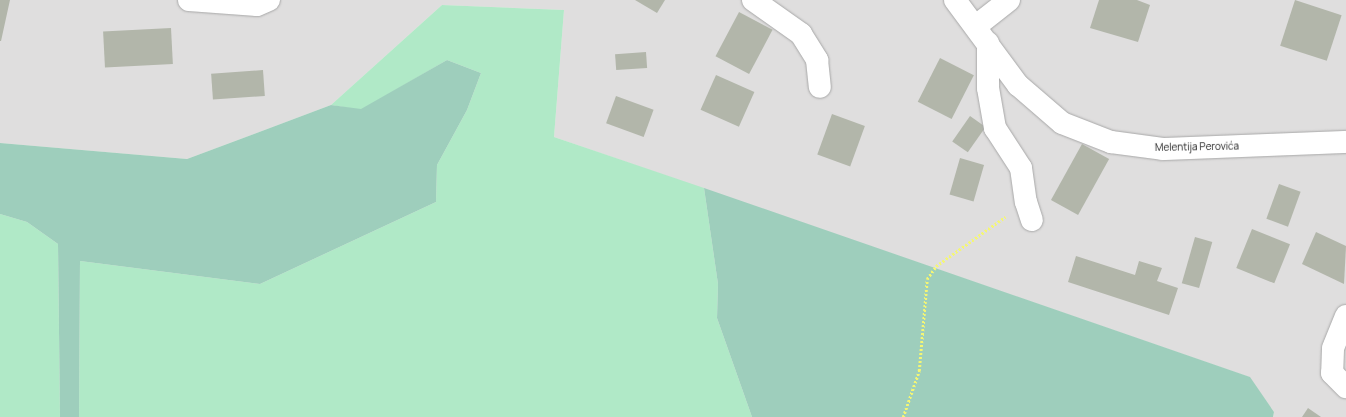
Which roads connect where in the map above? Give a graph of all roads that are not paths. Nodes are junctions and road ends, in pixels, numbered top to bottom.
1 (189, 0) edge
2 (269, 0) edge
3 (753, 0) edge
4 (955, 0) edge
5 (1009, 0) edge
6 (982, 35) junction
7 (820, 87) dead end
8 (1346, 142) edge
9 (1029, 211) road end
10 (1346, 316) edge
11 (1346, 387) edge

1 - 2 street
3 - 7 street
4 - 6 street, Melentija Perovića
5 - 6 street
6 - 8 street, Melentija Perovića
6 - 9 street
10 - 11 street

